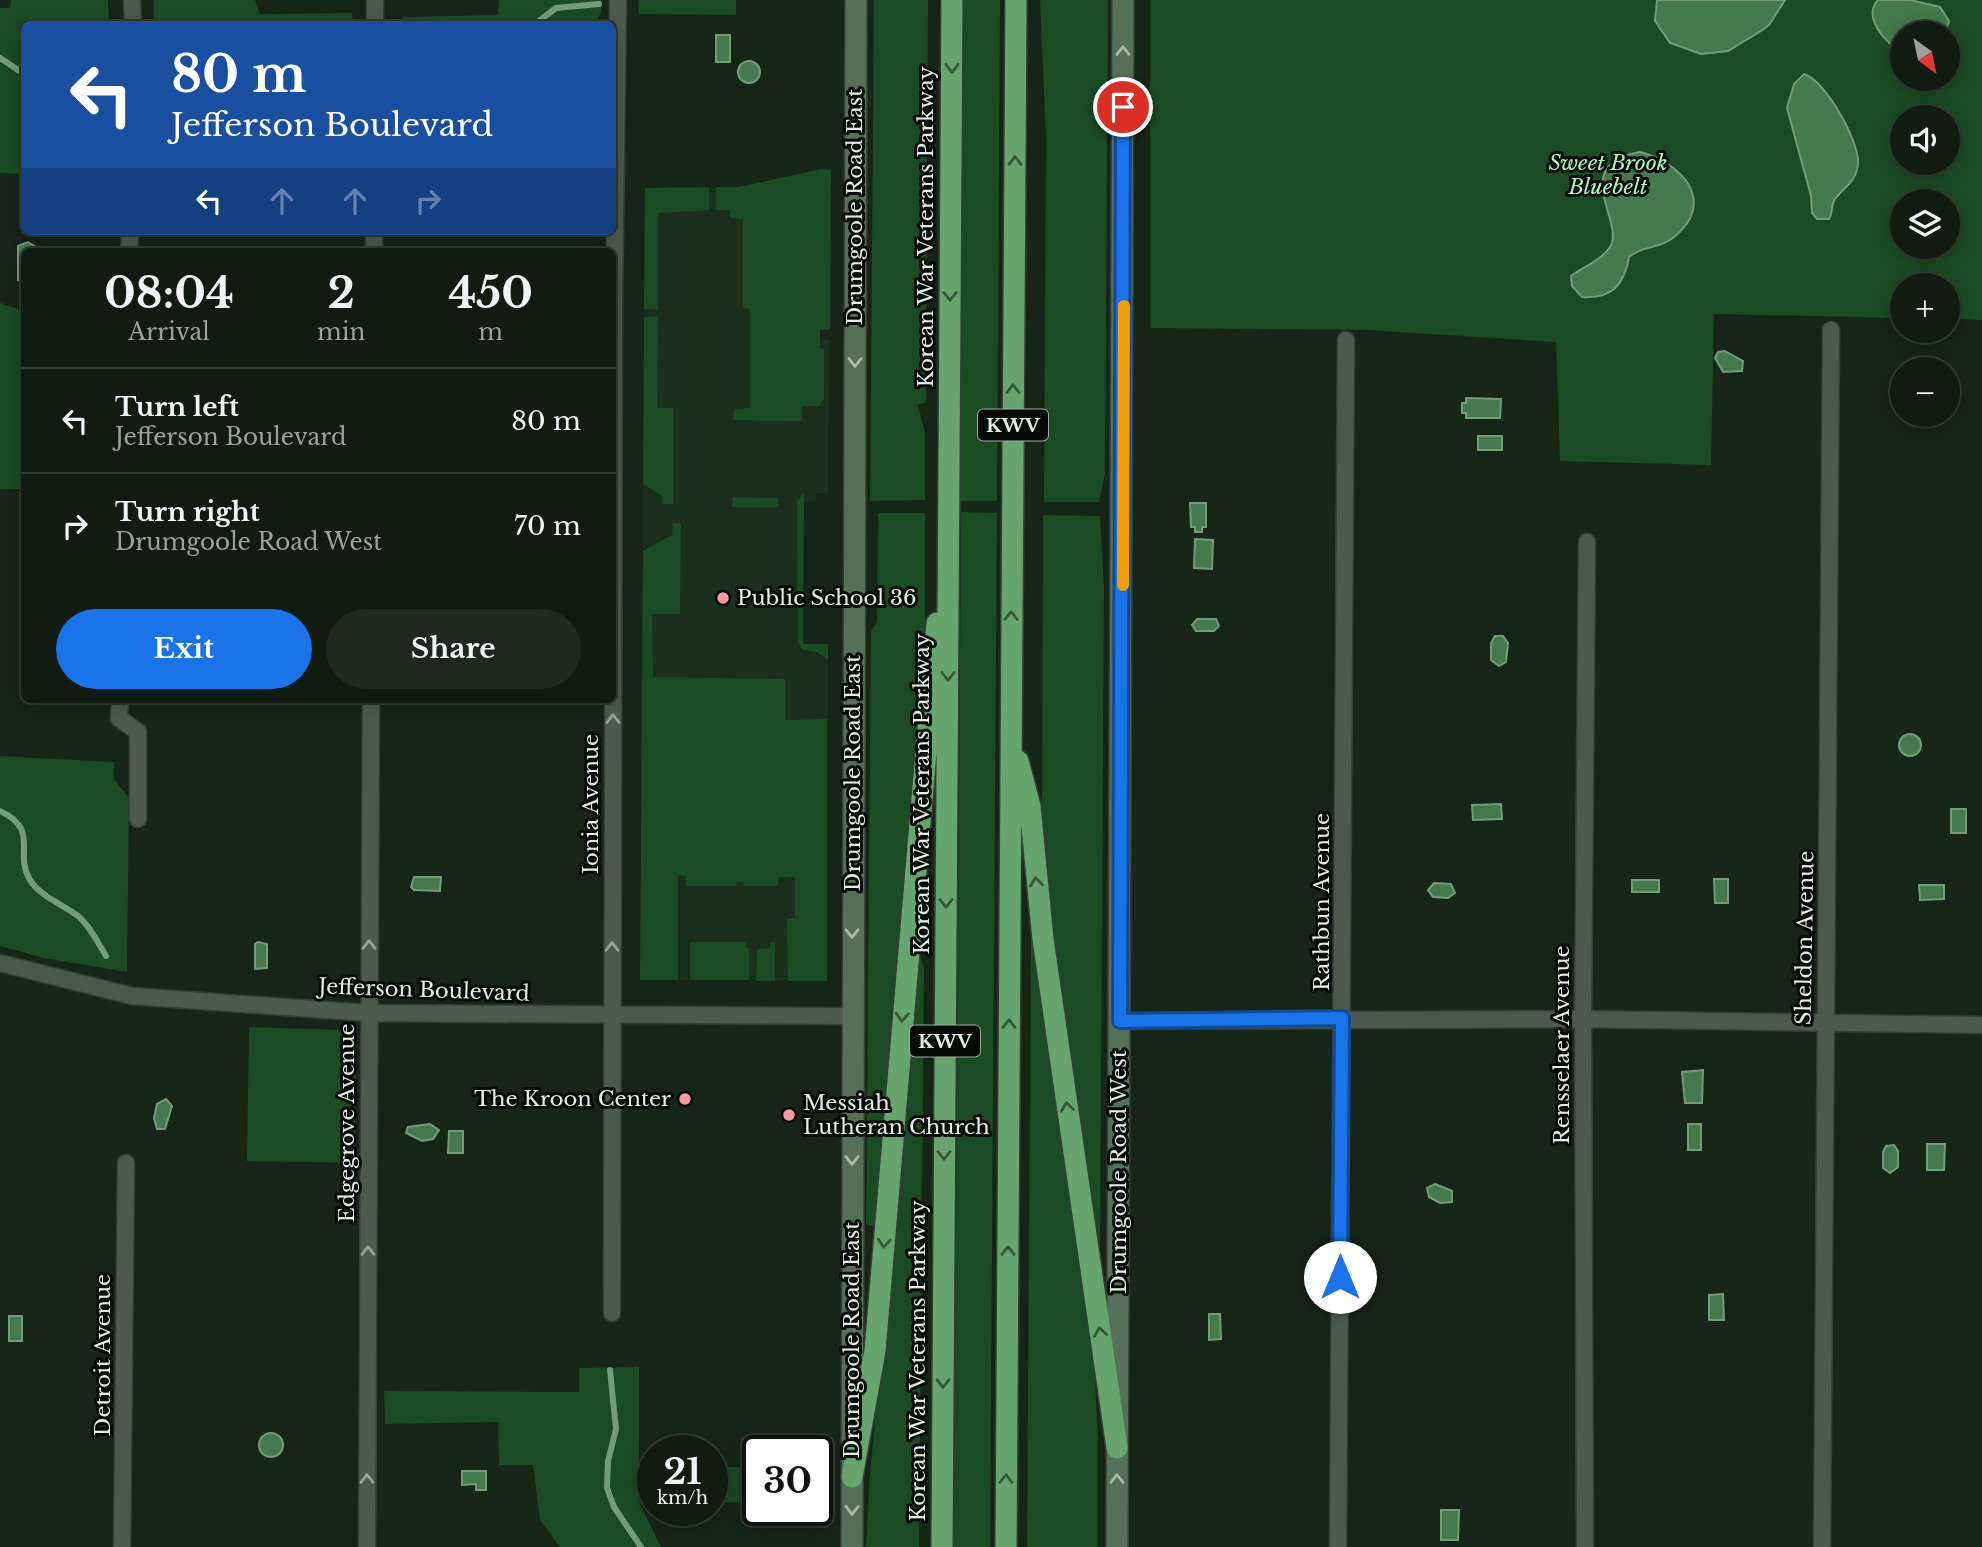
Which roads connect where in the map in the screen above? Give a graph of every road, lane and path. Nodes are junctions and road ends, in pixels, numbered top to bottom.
1 (132, 0) edge
2 (375, 0) edge
3 (618, 0) edge
4 (856, 0) edge
5 (952, 0) edge
6 (1016, 0) edge
7 (1123, 0) edge
8 (132, 21) edge
9 (375, 21) edge
10 (616, 121) edge
11 (1832, 330) dead end
12 (1346, 341) dead end
13 (948, 534) junction
14 (1587, 542) dead end
15 (120, 703) edge
16 (371, 703) edge
17 (612, 703) edge
18 (1010, 734) junction
19 (138, 819) dead end
20 (0, 963) edge
21 (368, 1013) junction
22 (611, 1015) junction
23 (851, 1016) junction
24 (1342, 1018) junction
25 (1583, 1019) junction
26 (1120, 1021) junction
27 (1825, 1023) junction
28 (1982, 1025) edge
29 (126, 1163) dead end
30 (612, 1313) dead end
31 (1117, 1448) junction
32 (852, 1477) junction
33 (122, 1547) edge
34 (367, 1547) edge
35 (852, 1547) edge
36 (942, 1547) edge
37 (1006, 1547) edge
38 (1117, 1547) edge
39 (1338, 1547) edge
40 (1585, 1547) edge
41 (1822, 1547) edge

1 - 8 street
2 - 9 street
3 - 10 street, Ionia Avenue
4 -> 23 main road, Drumgoole Road East
5 -> 13 highway, Korean War Veterans Parkway / KWV
18 -> 6 highway, KWV
26 -> 7 main road, Drumgoole Road West
11 - 27 street, Sheldon Avenue
12 - 24 street, Rathbun Avenue
13 -> 32 highway
13 -> 36 highway, Korean War Veterans Parkway / KWV
14 - 25 street, Rensselaer Avenue
15 - 19 street
21 -> 16 street, Edgegrove Avenue
22 -> 17 street, Ionia Avenue
31 -> 18 highway
37 -> 18 highway, KWV
20 - 21 street, Jefferson Boulevard
21 - 22 street, Jefferson Boulevard
34 -> 21 street, Edgegrove Avenue
22 - 23 street, Jefferson Boulevard
22 - 30 street, Ionia Avenue
23 -> 32 main road, Drumgoole Road East
24 - 25 street
24 - 26 street
24 - 39 street, Rathbun Avenue
25 - 27 street
25 - 40 street, Rensselaer Avenue
26 - 31 main road, Drumgoole Road West
27 - 28 street
27 - 41 street, Sheldon Avenue
29 - 33 street, Detroit Avenue
38 -> 31 main road, Drumgoole Road West
32 -> 35 main road, Drumgoole Road East

